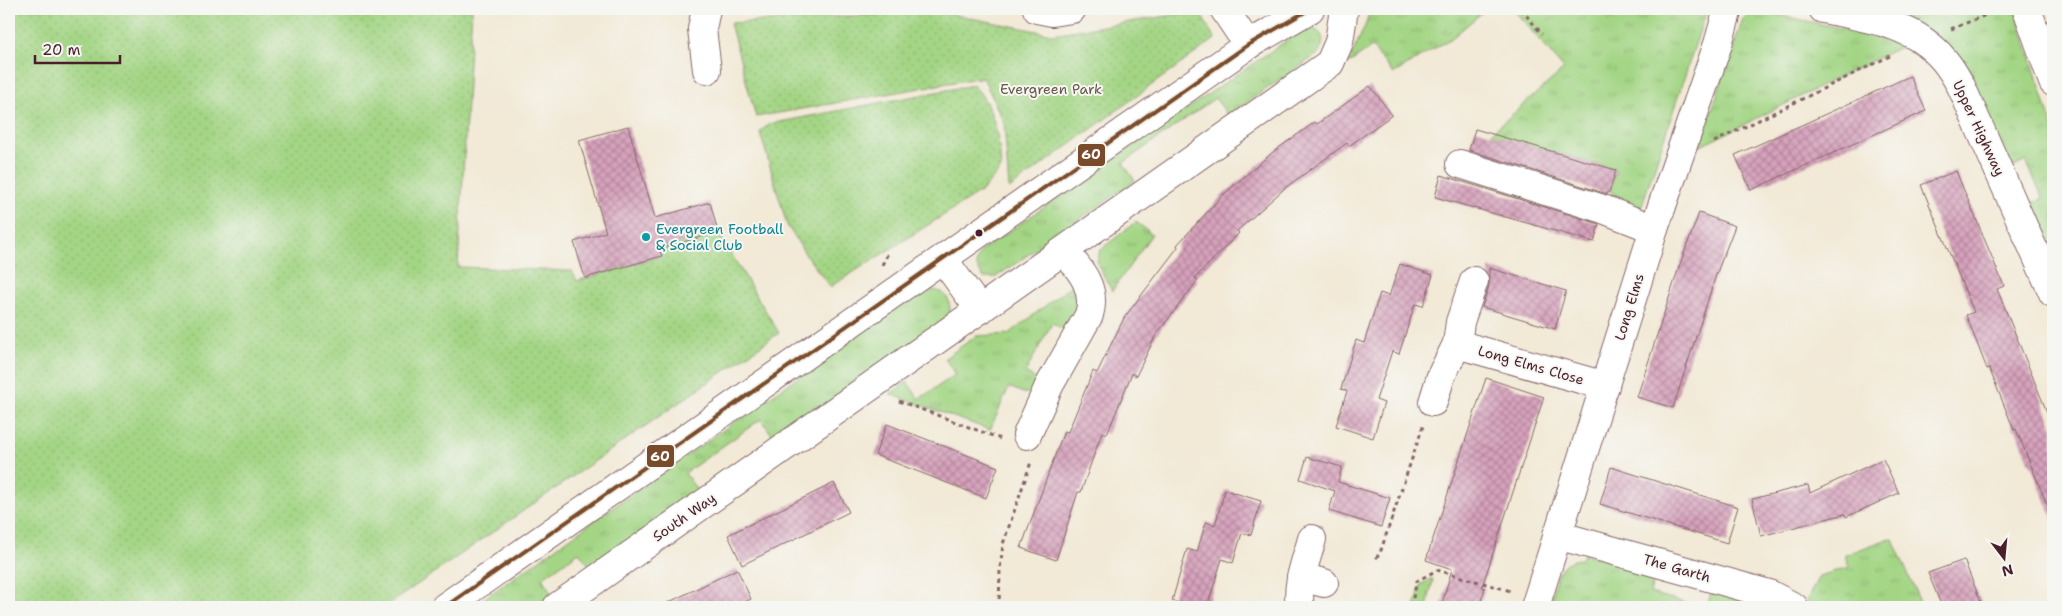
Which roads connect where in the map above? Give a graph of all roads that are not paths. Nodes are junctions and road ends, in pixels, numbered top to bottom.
1 (706, 9) edge
2 (1037, 9) edge
3 (1072, 9) edge
4 (1224, 9) edge
5 (1310, 9) edge
6 (1344, 9) edge
7 (1728, 9) edge
8 (1823, 9) edge
9 (2027, 9) edge
10 (1248, 45) junction
11 (706, 70) dead end
12 (2053, 82) edge
13 (1460, 164) dead end
14 (1654, 229) junction
15 (1064, 251) junction
16 (943, 259) junction
17 (1474, 281) dead end
18 (2053, 293) edge
19 (980, 310) junction
20 (1458, 344) junction
21 (1605, 386) junction
22 (1428, 414) road end
23 (1022, 443) road end
24 (1556, 535) junction
25 (1312, 539) dead end
26 (445, 607) edge
27 (556, 607) edge
28 (1300, 607) edge
29 (1535, 607) edge
30 (1794, 607) edge

1 - 11 street
2 - 3 street
4 - 10 street
5 - 10 street
6 - 15 street, South Way
7 - 14 street, Long Elms
8 - 18 street, Upper Highway
9 - 12 street
10 - 16 street
13 - 14 street
14 - 21 street, Long Elms
15 - 19 street, South Way
15 - 23 street
16 - 19 street
16 - 26 street
17 - 20 street
19 - 27 street, South Way
20 - 21 street, Long Elms Close
20 - 22 street
21 - 24 street, Long Elms
24 - 29 street, Long Elms
24 - 30 street, The Garth
25 - 28 street

